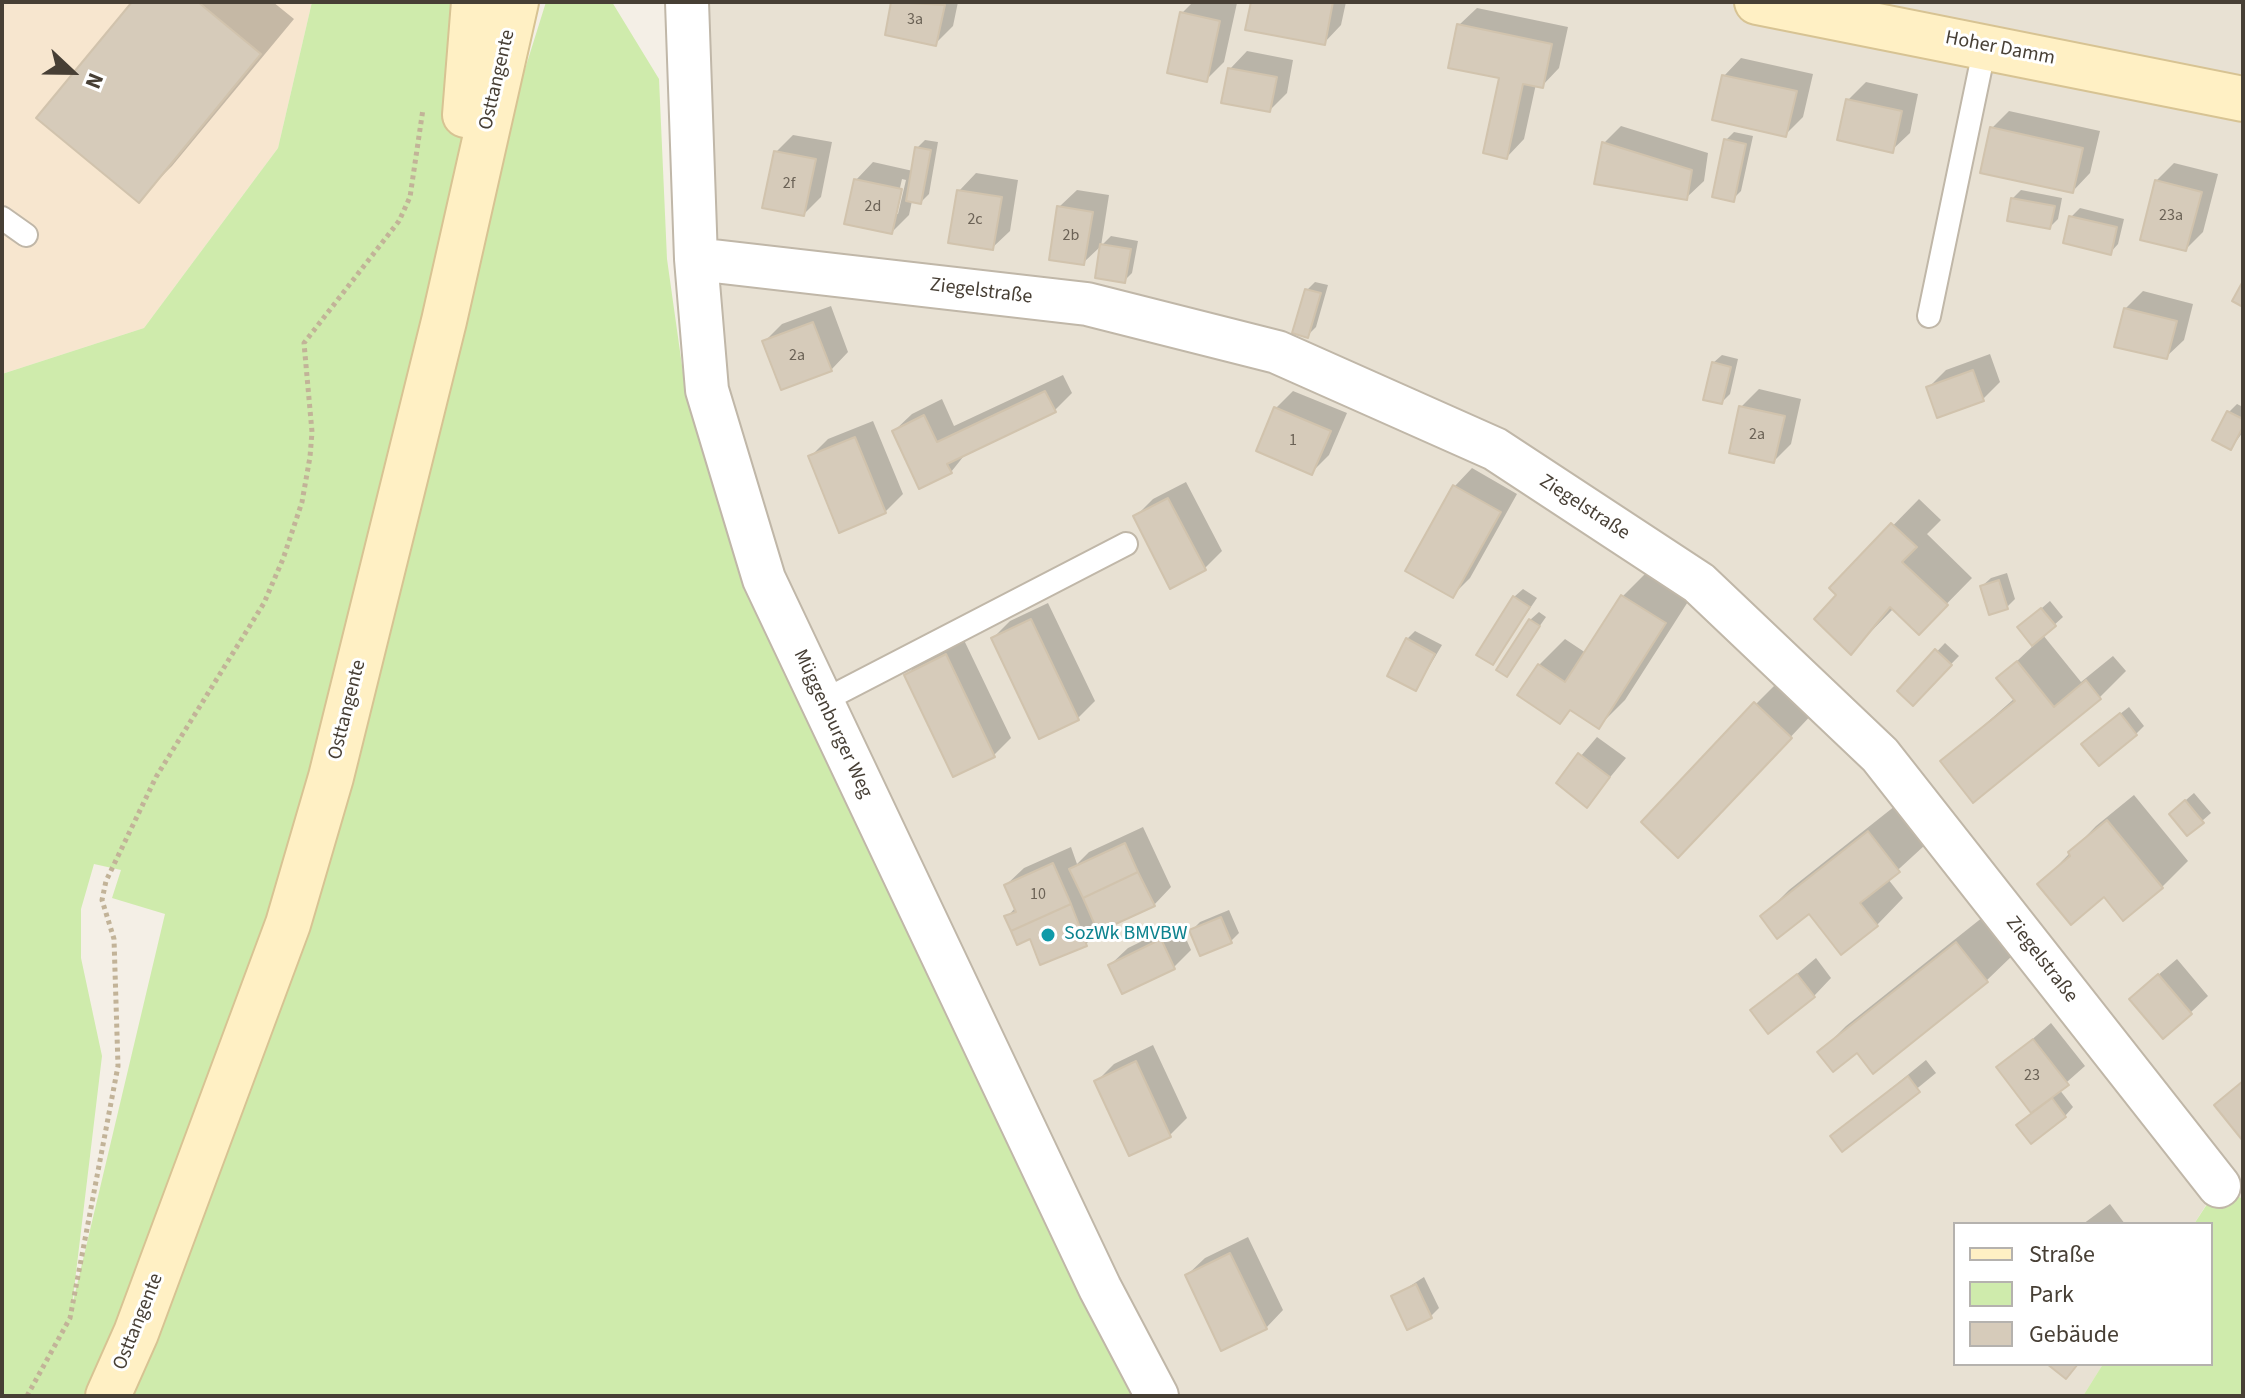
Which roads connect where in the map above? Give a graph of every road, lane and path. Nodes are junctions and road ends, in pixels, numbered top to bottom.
1 (474, 2) edge
2 (516, 2) edge
3 (687, 2) edge
4 (1757, 2) edge
5 (1985, 46) junction
6 (2243, 99) edge
7 (423, 107) dead end
8 (2, 218) edge
9 (26, 235) dead end
10 (696, 259) junction
11 (1929, 316) dead end
12 (444, 321) junction
13 (1126, 544) dead end
14 (821, 702) junction
15 (2231, 1192) edge
16 (27, 1396) edge
17 (108, 1396) edge
18 (1157, 1396) edge

1 - 12 main road
2 - 12 main road, Osttangente
3 - 10 street, Müggenburger Weg
4 - 5 main road, Hoher Damm
5 - 6 main road, Hoher Damm
5 - 11 lane
7 - 16 path
8 - 9 lane
10 - 14 street, Müggenburger Weg
10 - 15 street, Ziegelstraße
12 - 17 main road, Osttangente
13 - 14 lane
14 - 18 street, Müggenburger Weg

